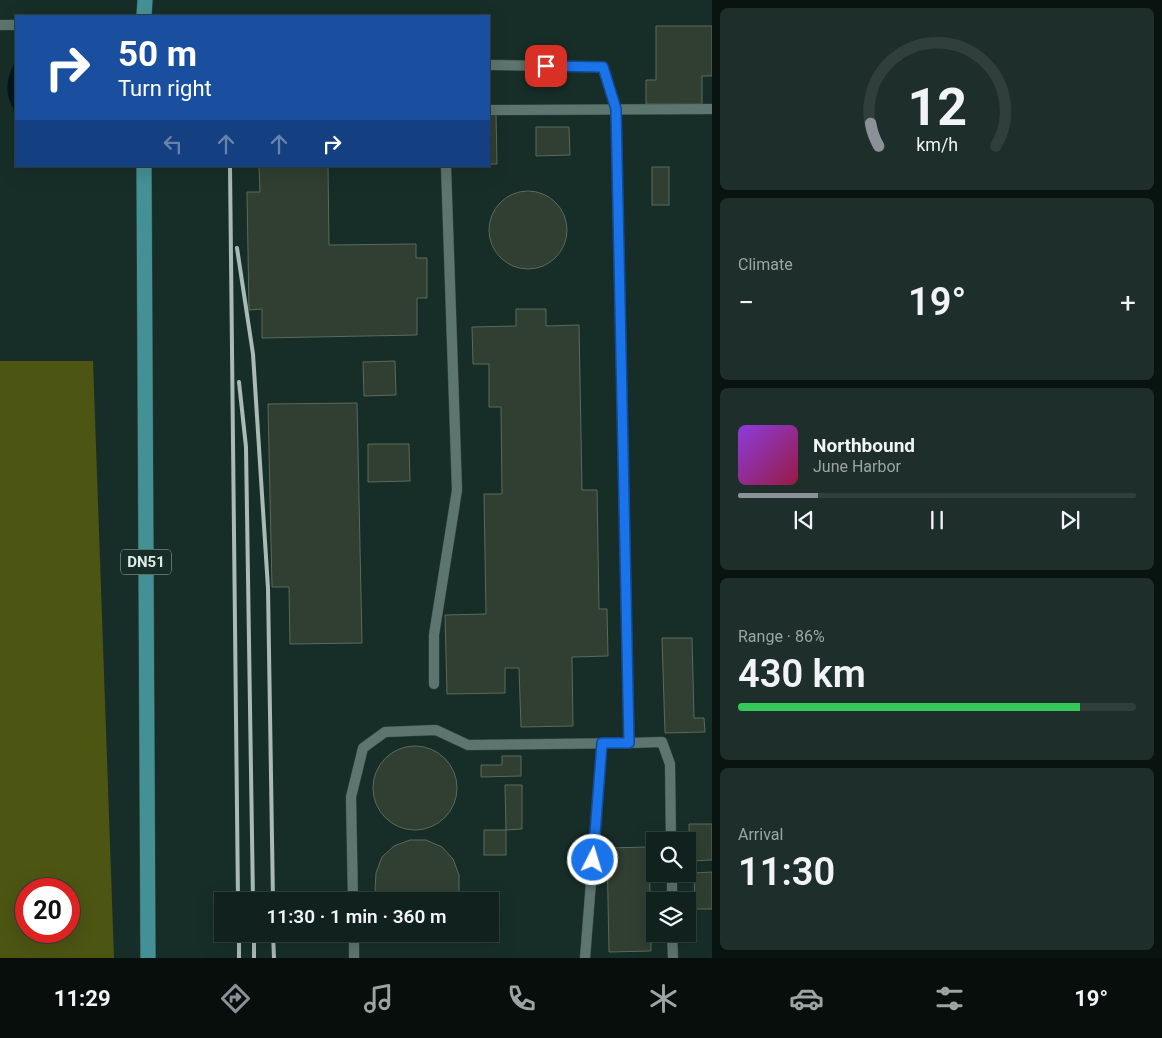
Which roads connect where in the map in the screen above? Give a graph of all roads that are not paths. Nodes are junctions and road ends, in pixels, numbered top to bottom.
1 (145, 0) edge
2 (144, 15) edge
3 (0, 25) edge
4 (15, 25) edge
5 (490, 65) edge
6 (712, 108) edge
7 (616, 109) junction
8 (490, 110) edge
9 (144, 167) edge
10 (446, 167) edge
11 (434, 684) dead end
12 (602, 743) junction
13 (629, 743) junction
14 (671, 832) edge
15 (353, 892) edge
16 (354, 942) edge
17 (672, 942) edge
18 (148, 958) edge
19 (354, 958) edge
20 (585, 958) edge
21 (673, 958) edge

1 - 2 main road
3 - 4 lane
5 - 7 lane
6 - 7 lane
7 - 8 lane
7 - 13 lane
9 - 18 main road, DN51
10 - 11 lane
12 - 13 lane
12 - 15 lane
12 - 20 lane
13 - 14 lane
16 - 19 lane
17 - 21 lane

